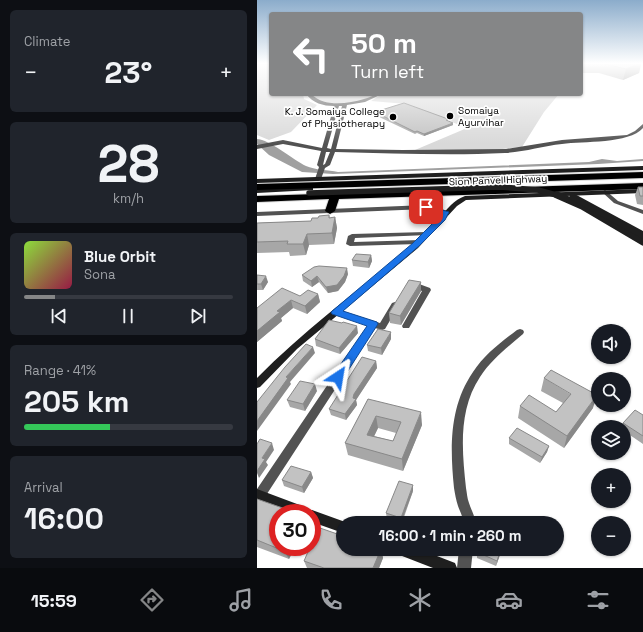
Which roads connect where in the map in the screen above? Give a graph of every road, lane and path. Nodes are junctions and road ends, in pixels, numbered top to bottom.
1 (310, 96) edge
2 (376, 96) edge
3 (337, 104) junction
4 (345, 104) junction
5 (643, 125) edge
6 (259, 147) edge
7 (324, 150) junction
8 (333, 150) junction
9 (322, 168) junction
10 (643, 168) edge
11 (545, 174) junction
12 (643, 175) edge
13 (319, 177) junction
14 (257, 181) edge
15 (295, 183) junction
16 (643, 186) edge
17 (257, 187) edge
18 (257, 191) edge
19 (310, 191) junction
20 (643, 191) edge
21 (605, 192) junction
22 (257, 195) edge
23 (335, 196) junction
24 (257, 199) edge
25 (330, 211) junction
26 (446, 212) junction
27 (643, 212) edge
28 (257, 214) edge
29 (426, 234) junction
30 (407, 235) junction
31 (643, 235) edge
32 (418, 242) junction
33 (643, 242) edge
34 (406, 243) junction
35 (336, 312) junction
36 (384, 325) junction
37 (406, 326) dead end
38 (520, 332) dead end
39 (257, 384) edge
40 (258, 496) edge
41 (280, 504) edge
42 (469, 516) edge
43 (321, 519) edge
44 (336, 525) edge
45 (420, 556) edge
46 (465, 556) edge
47 (450, 568) edge
48 (464, 568) edge

1 - 3 street
2 - 4 street
3 - 4 street
3 - 7 street
4 - 8 street
5 - 8 street
6 - 7 street
7 - 8 street
7 - 9 street
8 - 9 street
9 - 13 street
10 - 11 main road
11 - 12 highway, Sion Panvel Highway
11 - 13 main road
11 - 15 highway, Sion Panvel Highway
13 - 15 main road
14 - 15 main road
15 - 17 highway, Sion Panvel Highway
16 - 23 highway, Sion Panvel Highway
18 - 19 main road
19 - 22 main road
19 - 31 main road, bridge
19 - 33 main road, bridge
20 - 21 main road
21 - 26 main road
21 - 27 street
23 - 24 highway, Sion Panvel Highway
23 - 25 highway
25 - 26 street
25 - 28 street
26 - 29 main road
29 - 30 street
29 - 32 main road
30 - 34 street
30 - 34 street
32 - 34 street
32 - 35 main road
35 - 36 street
35 - 39 main road
36 - 37 street
36 - 40 street
38 - 42 street
40 - 41 main road
43 - 44 main road
45 - 47 main road
46 - 48 street

